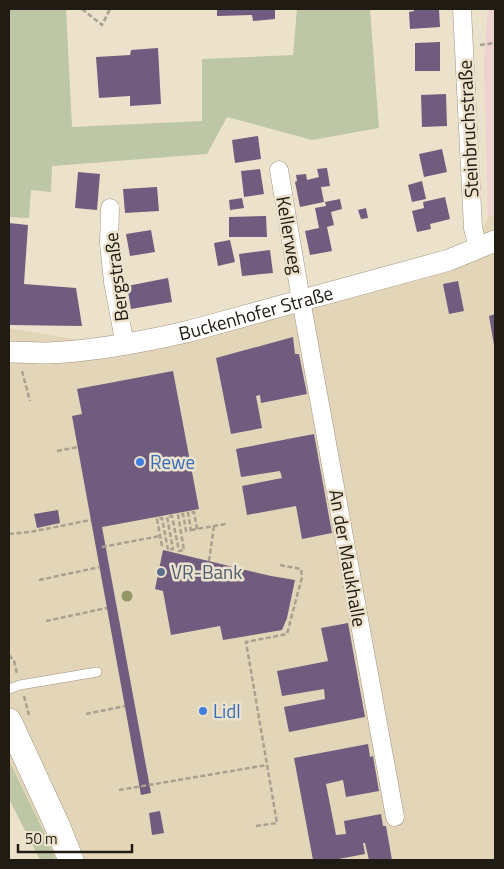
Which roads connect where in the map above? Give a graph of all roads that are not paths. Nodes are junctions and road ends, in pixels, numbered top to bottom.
1 (462, 9) edge
2 (279, 170) dead end
3 (110, 208) dead end
4 (487, 244) edge
5 (301, 300) junction
6 (125, 345) junction
7 (13, 352) edge
8 (97, 672) dead end
9 (9, 689) edge
10 (9, 721) edge
11 (395, 817) dead end
12 (71, 860) edge

1 - 4 street, Steinbruchstraße
2 - 5 street, Kellerweg
3 - 6 street, Bergstraße
4 - 5 street, Buckenhofer Straße
5 - 6 street, Buckenhofer Straße
5 - 11 street, An der Maukhalle
6 - 7 street, Buckenhofer Straße
8 - 9 lane
10 - 12 main road

